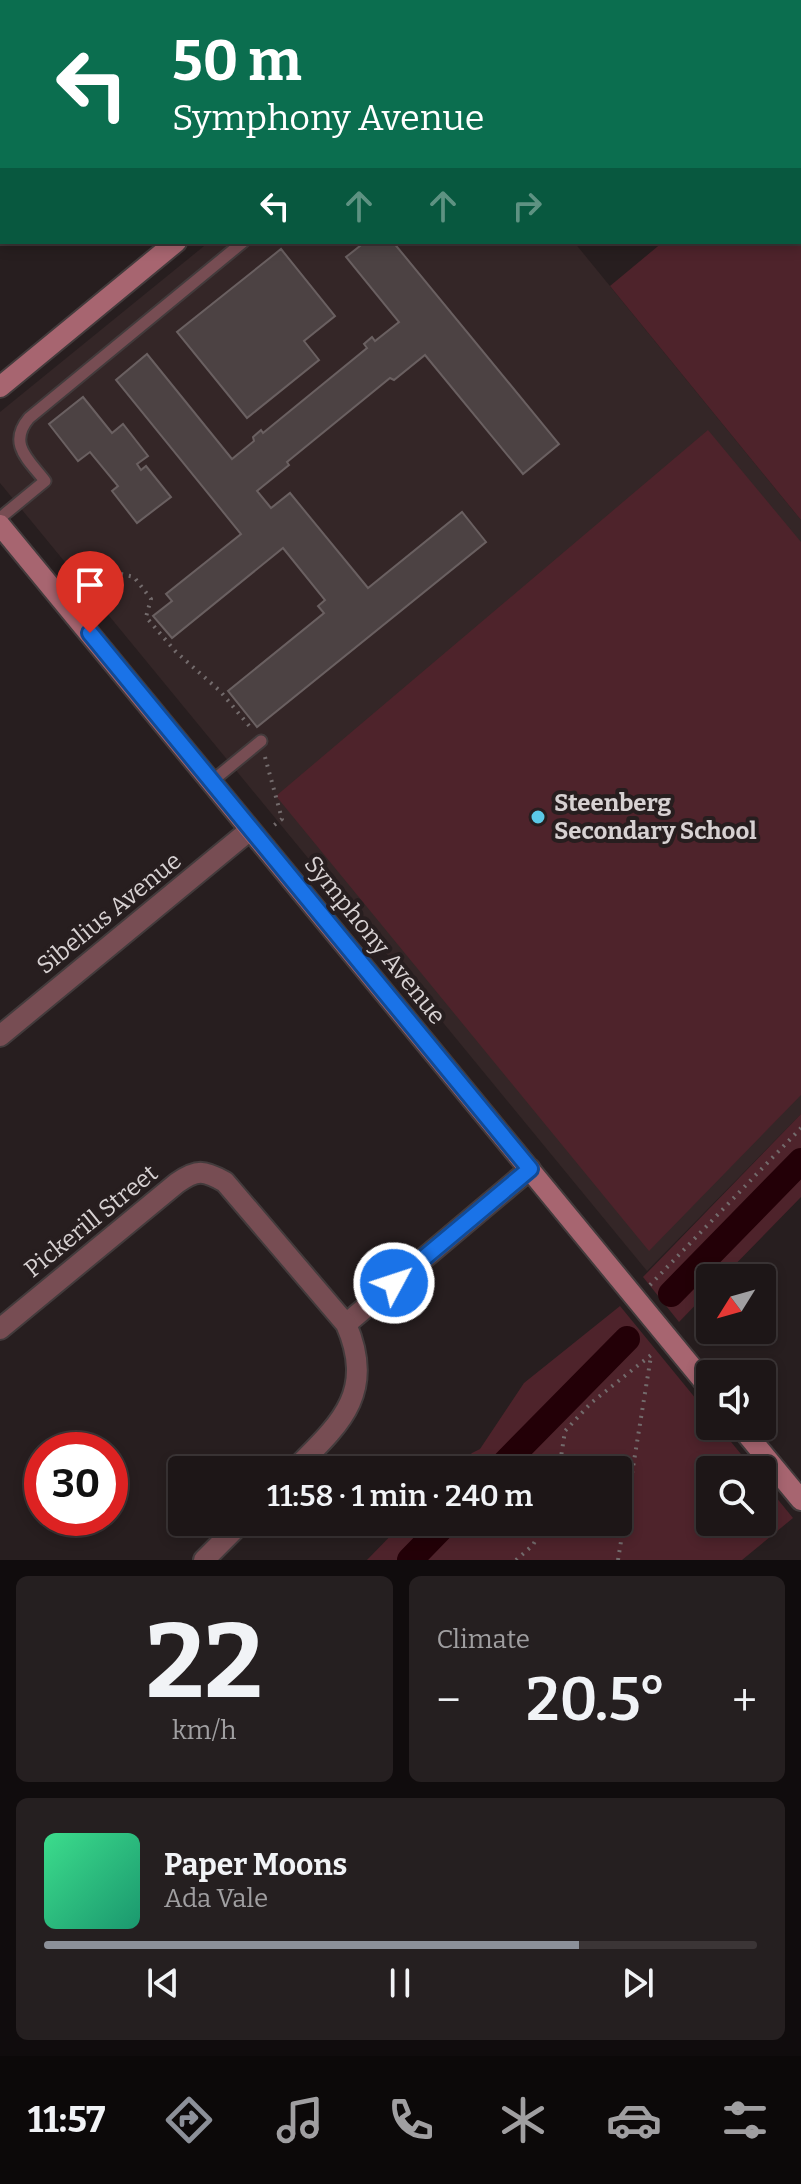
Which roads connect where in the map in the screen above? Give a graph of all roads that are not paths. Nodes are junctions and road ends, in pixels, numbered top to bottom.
1 (174, 244) edge
2 (241, 244) edge
3 (0, 387) edge
4 (0, 518) edge
5 (0, 525) edge
6 (261, 741) road end
7 (211, 782) junction
8 (259, 830) junction
9 (0, 1036) edge
10 (530, 1169) junction
11 (346, 1324) junction
12 (0, 1329) edge
13 (696, 1375) edge
14 (752, 1440) edge
15 (308, 1456) edge
16 (801, 1500) edge
17 (228, 1536) edge
18 (204, 1560) edge

1 - 3 street
2 - 4 lane
5 - 7 street, Symphony Avenue
6 - 7 lane
7 - 8 street, Symphony Avenue
8 - 9 street, Sibelius Avenue
8 - 10 street, Symphony Avenue
10 - 11 street
10 - 13 street, Symphony Avenue
11 - 12 street, Pickerill Street
11 - 15 street
14 - 16 street
17 - 18 street

